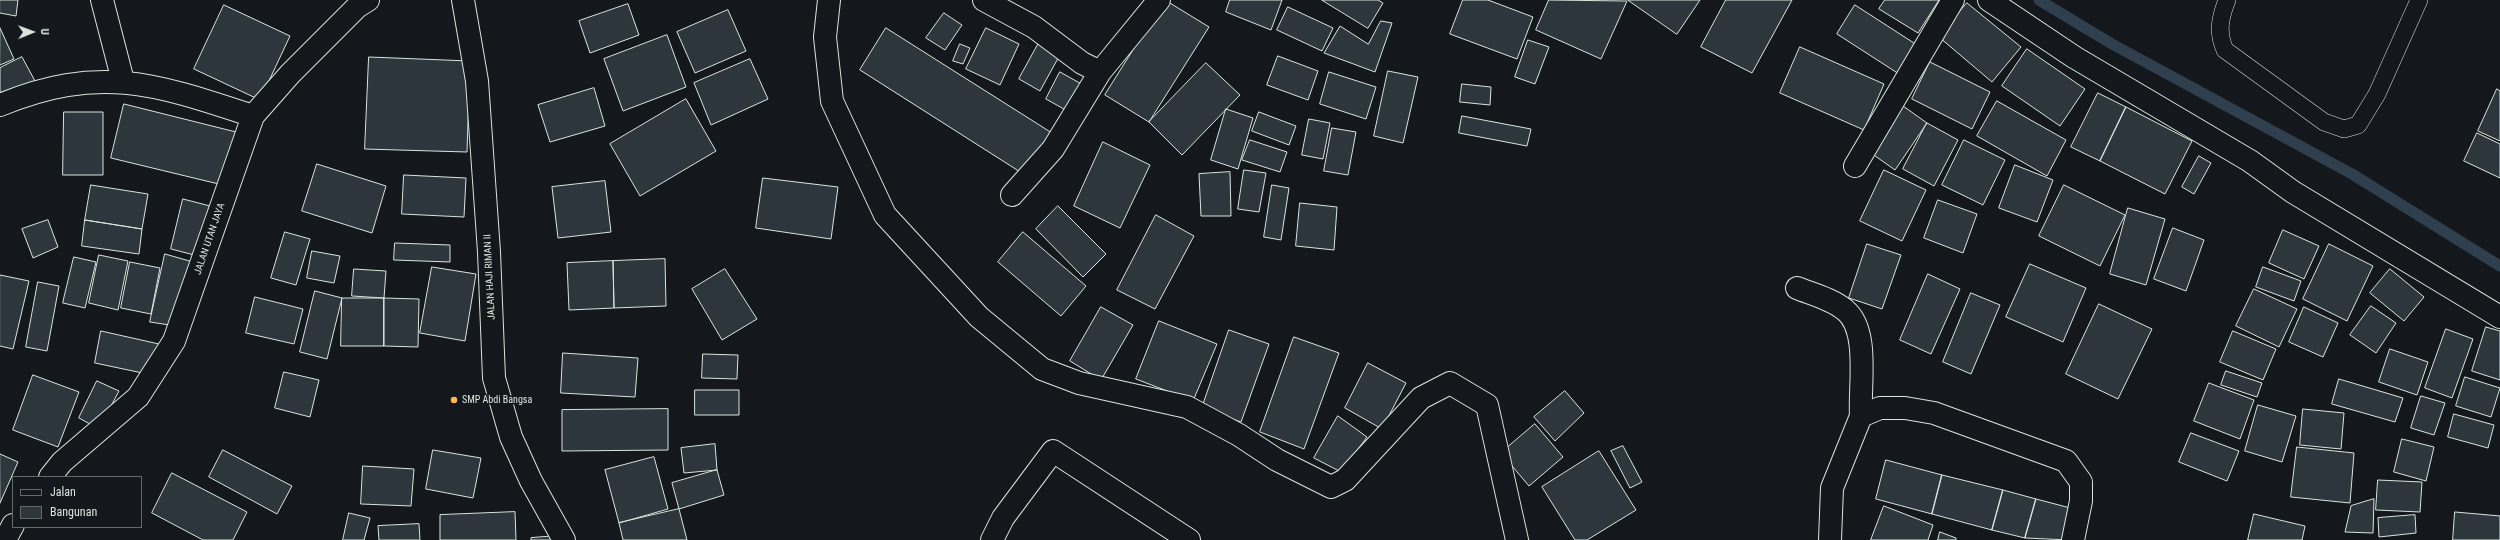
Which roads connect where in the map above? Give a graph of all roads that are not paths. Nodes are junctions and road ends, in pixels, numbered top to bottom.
1 (102, 0) edge
2 (368, 0) edge
3 (463, 0) edge
4 (829, 0) edge
5 (984, 0) edge
6 (1159, 0) edge
7 (1953, 0) edge
8 (1989, 0) edge
9 (2227, 0) edge
10 (2420, 0) edge
11 (1100, 72) junction
12 (123, 82) junction
13 (0, 105) edge
14 (253, 116) junction
15 (1855, 166) dead end
16 (1012, 195) dead end
17 (1797, 288) dead end
18 (2500, 316) edge
19 (1861, 416) junction
20 (51, 476) edge
21 (12, 527) edge
22 (5, 540) edge
23 (564, 540) edge
24 (992, 540) edge
25 (1189, 540) edge
26 (1517, 540) edge
27 (1830, 540) edge
28 (2073, 540) edge

1 - 12 street
2 - 14 street, JALAN UTAN JAYA
3 - 23 street, JALAN HAJI RIMAN II
4 - 26 street
5 - 11 street
6 - 11 street
7 - 15 street
8 - 18 street
9 - 10 lane
11 - 16 street
12 - 13 street
12 - 14 street
14 - 20 street, JALAN UTAN JAYA
17 - 19 street
19 - 27 street
19 - 28 street
21 - 22 street
24 - 25 street

